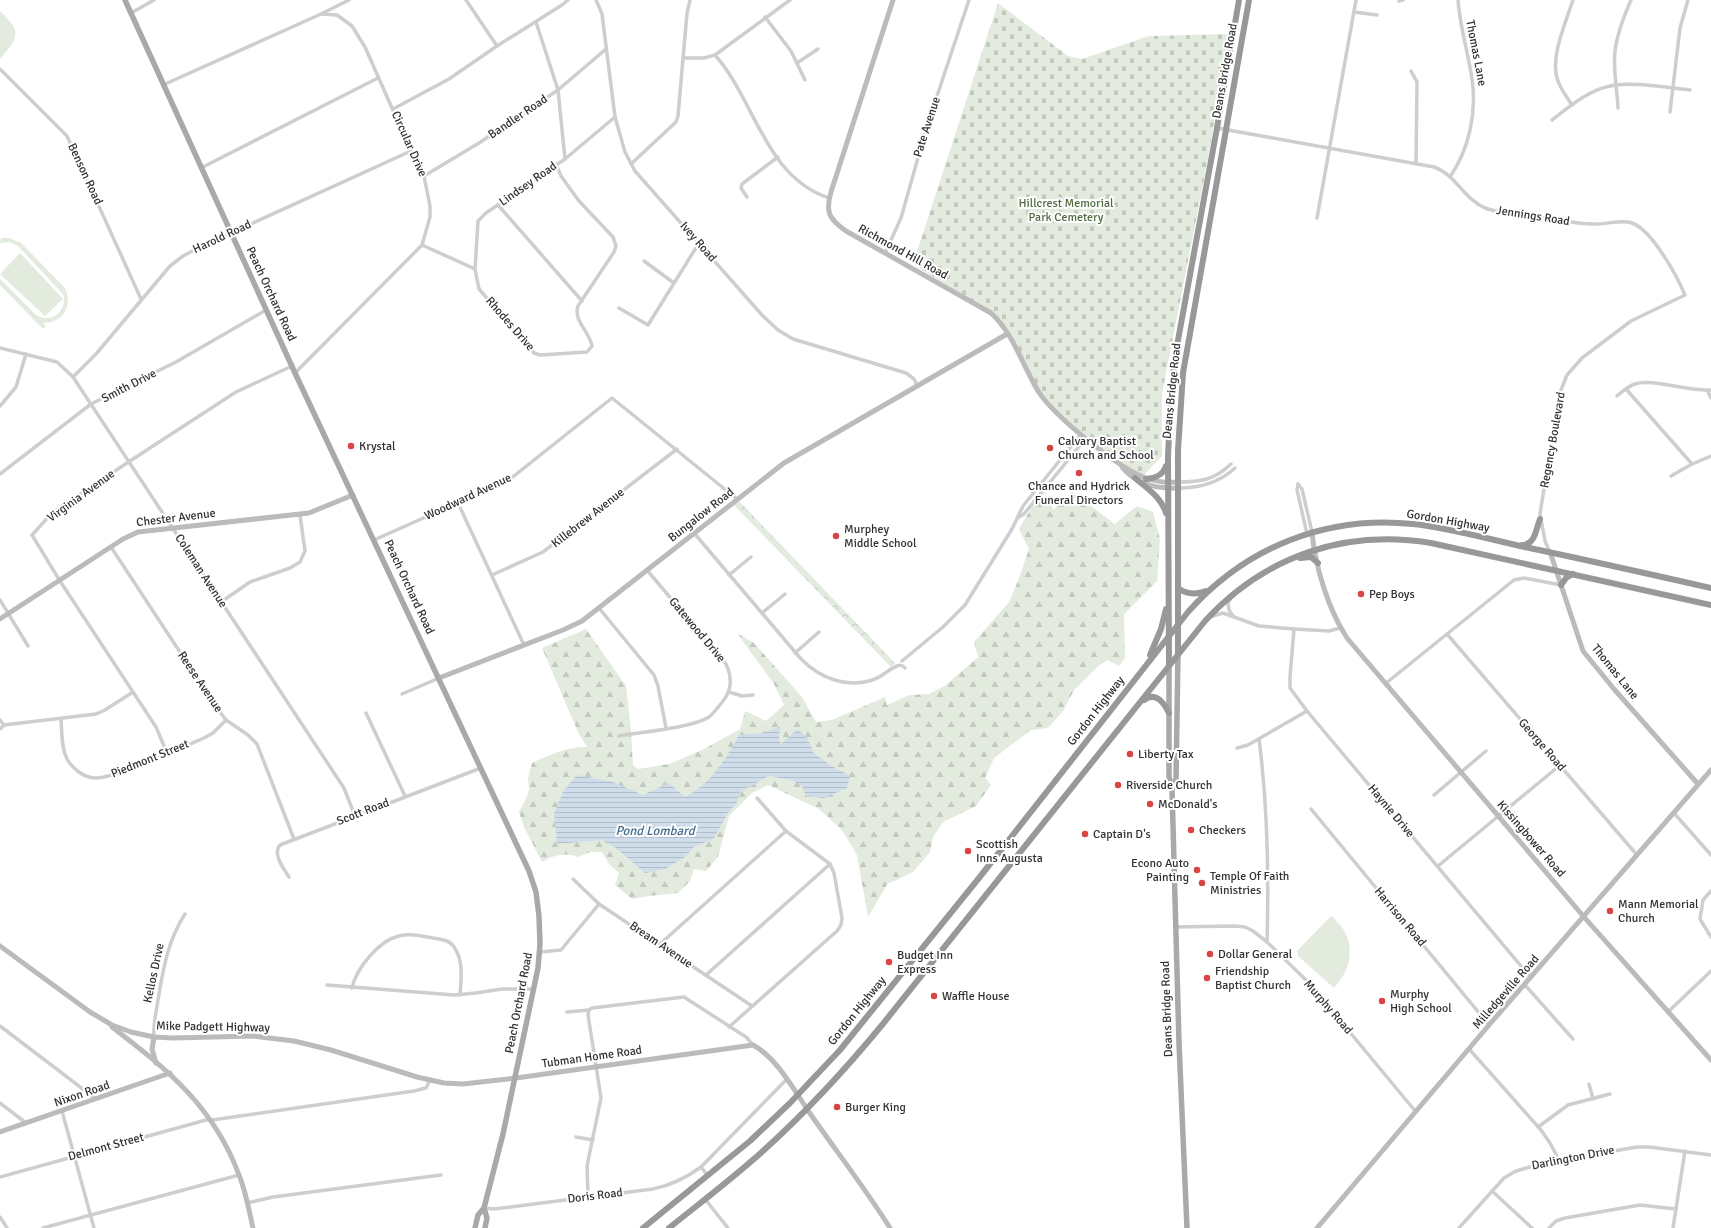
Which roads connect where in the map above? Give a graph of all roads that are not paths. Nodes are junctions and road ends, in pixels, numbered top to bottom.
1 (124, 0) edge
2 (154, 0) edge
3 (349, 0) edge
4 (466, 0) edge
5 (568, 0) edge
6 (596, 0) edge
7 (690, 0) edge
8 (790, 0) edge
9 (893, 0) edge
10 (969, 0) edge
11 (1238, 0) edge
12 (1249, 0) edge
13 (1356, 0) edge
14 (1458, 0) edge
15 (1573, 0) edge
16 (1631, 0) edge
17 (1688, 0) edge
18 (1354, 12) junction
19 (131, 13) junction
20 (321, 14) junction
21 (1376, 15) dead end
22 (766, 18) junction
23 (536, 22) junction
24 (497, 46) junction
25 (606, 49) junction
26 (818, 49) dead end
27 (715, 55) junction
28 (683, 58) junction
29 (797, 63) junction
30 (0, 69) edge
31 (1411, 71) dead end
32 (378, 78) junction
33 (805, 80) dead end
34 (1616, 84) junction
35 (163, 85) junction
36 (1674, 89) junction
37 (558, 90) junction
38 (1690, 90) dead end
39 (1572, 105) junction
40 (1618, 108) dead end
41 (393, 109) junction
42 (1670, 112) dead end
43 (615, 118) junction
44 (1552, 120) dead end
45 (1217, 128) junction
46 (1226, 130) junction
47 (1330, 148) junction
48 (411, 151) junction
49 (778, 157) junction
50 (565, 159) junction
51 (556, 164) junction
52 (631, 164) junction
53 (1416, 164) junction
54 (201, 168) junction
55 (424, 176) junction
56 (1450, 177) junction
57 (747, 197) dead end
58 (829, 198) junction
59 (498, 205) junction
60 (1317, 218) dead end
61 (230, 233) junction
62 (699, 243) junction
63 (422, 245) junction
64 (885, 253) junction
65 (644, 261) dead end
66 (475, 269) junction
67 (674, 283) junction
68 (1685, 295) joint
69 (141, 299) junction
70 (582, 301) junction
71 (619, 308) dead end
72 (266, 310) junction
73 (1007, 334) junction
74 (0, 348) edge
75 (26, 354) junction
76 (292, 366) junction
77 (295, 373) junction
78 (73, 377) junction
79 (917, 385) junction
80 (1626, 389) junction
81 (1709, 390) edge
82 (1617, 396) dead end
83 (1711, 398) edge
84 (91, 404) junction
85 (0, 406) edge
86 (1084, 436) junction
87 (676, 449) junction
88 (1168, 456) junction
89 (1711, 456) edge
90 (130, 461) junction
91 (1231, 464) dead end
92 (1692, 464) junction
93 (1120, 465) junction
94 (1235, 468) dead end
95 (0, 474) edge
96 (1671, 476) dead end
97 (1135, 478) junction
98 (1146, 479) junction
99 (1178, 485) junction
100 (1168, 486) junction
101 (353, 495) junction
102 (737, 499) junction
103 (458, 503) junction
104 (300, 515) junction
105 (1540, 519) junction
106 (1169, 522) junction
107 (174, 528) junction
108 (1310, 533) junction
109 (694, 534) junction
110 (374, 540) junction
111 (1516, 545) junction
112 (111, 547) junction
113 (1314, 550) junction
114 (1550, 552) junction
115 (751, 557) dead end
116 (1318, 563) junction
117 (1270, 568) junction
118 (647, 570) junction
119 (1557, 571) junction
120 (1573, 574) junction
121 (492, 575) junction
122 (730, 575) junction
123 (60, 581) junction
124 (1562, 585) junction
125 (1213, 587) junction
126 (1178, 588) junction
127 (1711, 588) edge
128 (1169, 592) junction
129 (1235, 592) junction
130 (785, 594) dead end
131 (0, 600) edge
132 (221, 602) junction
133 (1711, 604) edge
134 (599, 608) junction
135 (762, 613) junction
136 (9, 614) junction
137 (1233, 616) junction
138 (0, 619) edge
139 (1205, 620) junction
140 (1178, 625) junction
141 (1340, 628) junction
142 (1294, 629) junction
143 (819, 632) dead end
144 (1447, 634) junction
145 (1169, 636) junction
146 (524, 645) junction
147 (28, 646) dead end
148 (795, 653) junction
149 (1178, 654) junction
150 (902, 661) dead end
151 (1169, 665) junction
152 (905, 668) dead end
153 (439, 678) junction
154 (1133, 681) junction
155 (1385, 684) junction
156 (133, 692) junction
157 (729, 692) junction
158 (402, 694) dead end
159 (753, 695) dead end
160 (1136, 706) junction
161 (1307, 711) junction
162 (366, 713) dead end
163 (1169, 713) junction
164 (61, 719) junction
165 (0, 720) edge
166 (226, 720) junction
167 (4, 725) junction
168 (666, 728) junction
169 (0, 729) edge
170 (619, 736) dead end
171 (1259, 739) junction
172 (1237, 748) dead end
173 (1486, 751) dead end
174 (167, 753) junction
175 (1559, 766) junction
176 (481, 768) junction
177 (1711, 770) edge
178 (1461, 772) junction
179 (1698, 784) junction
180 (1172, 789) junction
181 (1434, 795) dead end
182 (405, 796) junction
183 (757, 798) dead end
184 (1311, 809) dead end
185 (1674, 813) junction
186 (355, 816) junction
187 (1499, 816) junction
188 (786, 831) junction
189 (294, 839) junction
190 (1637, 855) junction
191 (1711, 855) edge
192 (830, 864) junction
193 (1438, 866) junction
194 (289, 877) dead end
195 (574, 879) dead end
196 (1711, 890) edge
197 (599, 904) junction
198 (186, 914) dead end
199 (1584, 917) junction
200 (1175, 927) junction
201 (1711, 937) edge
202 (1267, 942) junction
203 (660, 944) junction
204 (0, 946) edge
205 (540, 952) junction
206 (1711, 971) edge
207 (706, 975) junction
208 (1531, 978) junction
209 (327, 985) dead end
210 (1525, 985) junction
211 (352, 988) junction
212 (534, 989) junction
213 (460, 994) junction
214 (752, 1006) junction
215 (589, 1010) junction
216 (1669, 1011) junction
217 (567, 1012) dead end
218 (102, 1020) junction
219 (1490, 1025) junction
220 (0, 1026) edge
221 (729, 1026) junction
222 (154, 1037) junction
223 (1573, 1039) dead end
224 (753, 1045) junction
225 (1470, 1050) junction
226 (1711, 1060) edge
227 (156, 1063) junction
228 (596, 1066) junction
229 (170, 1073) junction
230 (516, 1078) junction
231 (787, 1079) junction
232 (430, 1080) junction
233 (1589, 1084) dead end
234 (1610, 1094) dead end
235 (798, 1095) junction
236 (1593, 1099) junction
237 (97, 1100) junction
238 (0, 1103) edge
239 (807, 1109) junction
240 (62, 1111) junction
241 (1416, 1112) junction
242 (212, 1120) junction
243 (26, 1123) junction
244 (1538, 1127) junction
245 (0, 1132) edge
246 (576, 1137) dead end
247 (593, 1140) junction
248 (1685, 1151) junction
249 (1711, 1155) edge
250 (73, 1156) junction
251 (1559, 1160) junction
252 (701, 1167) junction
253 (239, 1175) junction
254 (441, 1175) dead end
255 (708, 1176) junction
256 (0, 1177) edge
257 (1492, 1191) junction
258 (588, 1196) junction
259 (705, 1199) junction
260 (247, 1203) junction
261 (484, 1208) junction
262 (1676, 1209) junction
263 (90, 1214) junction
264 (0, 1217) edge
265 (7, 1228) edge
266 (43, 1228) edge
267 (94, 1228) edge
268 (253, 1228) edge
269 (475, 1228) edge
270 (485, 1228) edge
271 (643, 1228) edge
272 (669, 1228) edge
273 (728, 1228) edge
274 (890, 1228) edge
275 (1187, 1228) edge
276 (1317, 1228) edge
277 (1459, 1228) edge
278 (1532, 1228) edge
279 (1549, 1228) edge
280 (1673, 1228) edge

1 - 19 main road, Peach Orchard Road
2 - 19 street
3 - 20 street
4 - 24 street
5 - 23 street
6 - 25 street, Ivey Road
7 - 28 street
8 - 22 street
9 - 58 street, Richmond Hill Road
10 - 64 street, Pate Avenue
11 - 45 highway, Deans Bridge Road
12 - 46 highway, Deans Bridge Road
13 - 18 street
14 - 56 street, Thomas Lane
15 - 39 street
16 - 34 street
17 - 36 street
18 - 21 street
18 - 47 street
19 - 35 main road, Peach Orchard Road
20 - 32 street, Circular Drive
20 - 35 street
22 - 27 street
22 - 29 street
23 - 24 street
23 - 37 street
24 - 41 street
25 - 37 street, Bandler Road
25 - 43 street, Ivey Road
26 - 29 street
27 - 28 street
27 - 49 street
28 - 52 street
29 - 33 street
30 - 69 street, Benson Road
31 - 53 street
32 - 41 street, Circular Drive
32 - 54 street
34 - 36 street
34 - 39 street
34 - 40 street
35 - 54 main road, Peach Orchard Road
36 - 38 street
36 - 42 street
37 - 50 street
37 - 55 street, Bandler Road
39 - 44 street
41 - 48 street, Circular Drive
43 - 50 street, Lindsey Road
43 - 52 street, Ivey Road
45 - 46 street, Jennings Road
45 - 88 highway, Deans Bridge Road
46 - 47 street, Jennings Road
46 - 99 highway, Deans Bridge Road
47 - 53 street, Jennings Road
47 - 60 street
48 - 55 street, Circular Drive
48 - 61 street, Harold Road
49 - 57 street
49 - 58 street
50 - 51 street, Lindsey Road
51 - 59 street, Lindsey Road
51 - 70 street, Rhodes Drive
52 - 62 street, Ivey Road
53 - 56 street, Jennings Road
54 - 61 main road, Peach Orchard Road
55 - 63 street, Circular Drive
56 - 68 street, Jennings Road
58 - 64 street, Richmond Hill Road
59 - 66 street, Lindsey Road
59 - 70 street
61 - 69 street, Harold Road
61 - 72 main road, Peach Orchard Road
62 - 67 street
62 - 79 street, Ivey Road
63 - 66 street
63 - 77 street, Circular Drive
64 - 73 street, Richmond Hill Road
65 - 67 street
66 - 70 street, Rhodes Drive
67 - 71 street
68 - 105 street, Regency Boulevard
69 - 78 street, Harold Road
72 - 76 main road, Peach Orchard Road
72 - 84 street, Smith Drive
73 - 79 street, Bungalow Road
73 - 86 street, Richmond Hill Road
74 - 75 street, Coleman Avenue
75 - 78 street, Coleman Avenue
75 - 85 street
76 - 77 main road, Peach Orchard Road
76 - 90 street, Virginia Avenue
77 - 101 main road, Peach Orchard Road
78 - 84 street, Coleman Avenue
79 - 102 street, Bungalow Road
80 - 81 street
80 - 82 street
80 - 92 street
81 - 83 street
84 - 90 street, Coleman Avenue
84 - 95 street, Smith Drive
86 - 93 street, Richmond Hill Road
86 - 150 street
87 - 102 street
87 - 103 street, Woodward Avenue
87 - 121 street, Killebrew Avenue
88 - 98 highway
88 - 100 highway, Deans Bridge Road
89 - 92 street
90 - 107 street, Coleman Avenue
90 - 123 street, Virginia Avenue
91 - 99 street, Richmond Hill Road
92 - 96 street
93 - 97 street, Richmond Hill Road
93 - 98 street, Richmond Hill Road
94 - 99 street, Richmond Hill Road
97 - 100 street, Richmond Hill Road
97 - 106 highway
98 - 100 street, Richmond Hill Road
99 - 100 street, Richmond Hill Road
99 - 126 highway, Deans Bridge Road
100 - 106 highway, Deans Bridge Road
101 - 104 street, Chester Avenue
101 - 110 main road, Peach Orchard Road
102 - 109 street, Bungalow Road
103 - 110 street, Woodward Avenue
103 - 121 street
104 - 107 street, Chester Avenue
104 - 132 street
105 - 111 highway
105 - 114 street, Regency Boulevard
106 - 128 highway, Deans Bridge Road
107 - 112 street, Chester Avenue
107 - 132 street, Coleman Avenue
108 - 108 street, Kissingbower Road
108 - 111 highway, Gordon Highway
108 - 113 street, Kissingbower Road
108 - 125 highway, Gordon Highway
109 - 118 street, Bungalow Road
109 - 122 street
110 - 153 main road, Peach Orchard Road
111 - 114 highway, Gordon Highway
112 - 123 street, Chester Avenue
112 - 166 street, Reese Avenue
113 - 116 street, Kissingbower Road
113 - 117 highway, Gordon Highway
113 - 119 highway, Gordon Highway
114 - 119 street, Thomas Lane
114 - 127 highway, Gordon Highway
115 - 122 street
116 - 117 highway
116 - 141 street, Kissingbower Road
117 - 129 highway, Gordon Highway
118 - 134 street, Bungalow Road
118 - 157 street, Gatewood Drive
119 - 120 highway, Gordon Highway
119 - 124 street, Thomas Lane
120 - 124 highway
120 - 133 highway, Gordon Highway
121 - 146 street
122 - 135 street
123 - 136 street, Chester Avenue
123 - 156 street, Virginia Avenue
124 - 144 street
124 - 179 street, Thomas Lane
125 - 126 highway
125 - 140 highway, Gordon Highway
126 - 140 highway, Deans Bridge Road
128 - 145 highway, Deans Bridge Road
128 - 154 highway
129 - 137 street
129 - 139 highway, Gordon Highway
130 - 135 street
131 - 136 street
132 - 186 street, Coleman Avenue
134 - 146 street, Bungalow Road
134 - 168 street
135 - 148 street
136 - 138 street, Chester Avenue
136 - 147 street
137 - 139 street
137 - 142 street
139 - 149 highway, Gordon Highway
140 - 145 highway, Gordon Highway
140 - 149 highway, Deans Bridge Road
141 - 142 street
141 - 155 street, Kissingbower Road
142 - 161 street, Haynie Drive
143 - 148 street
144 - 155 street
144 - 175 street, George Road
145 - 151 highway, Deans Bridge Road
145 - 154 highway, Gordon Highway
146 - 153 street, Bungalow Road
148 - 152 street
149 - 151 highway, Gordon Highway
149 - 180 main road, Deans Bridge Road
151 - 160 highway, Gordon Highway
151 - 163 main road, Deans Bridge Road
153 - 158 street, Bungalow Road
153 - 176 main road, Peach Orchard Road
154 - 235 highway, Gordon Highway
155 - 178 street, Kissingbower Road
156 - 164 street
156 - 174 street, Virginia Avenue
157 - 159 street
157 - 168 street
160 - 163 highway
160 - 239 highway, Gordon Highway
161 - 171 street
161 - 193 street, Haynie Drive
162 - 182 street
163 - 180 main road, Deans Bridge Road
164 - 167 street
164 - 174 street, Piedmont Street
165 - 167 street
166 - 174 street, Piedmont Street
166 - 189 street, Reese Avenue
167 - 169 street
168 - 170 street
171 - 172 street
171 - 202 street
173 - 178 street
175 - 187 street
175 - 190 street, George Road
176 - 182 street, Scott Road
176 - 205 main road, Peach Orchard Road
177 - 179 street, Milledgeville Road
178 - 181 street
178 - 187 street, Kissingbower Road
179 - 185 street, Milledgeville Road
180 - 200 main road, Deans Bridge Road
182 - 186 street, Scott Road
183 - 188 street
184 - 219 street, Harrison Road
185 - 190 street, Milledgeville Road
185 - 191 street
186 - 189 street, Scott Road
187 - 193 street
187 - 199 street, Kissingbower Road
188 - 192 street
188 - 203 street
189 - 194 street, Scott Road
190 - 199 street, Milledgeville Road
192 - 207 street
192 - 214 street
193 - 208 street, Haynie Drive
195 - 197 street, Bream Avenue
196 - 201 street
197 - 203 street, Bream Avenue
197 - 205 street
198 - 222 street, Kellos Drive
199 - 208 street, Milledgeville Road
199 - 216 street, Kissingbower Road
200 - 202 street, Murphy Road
200 - 275 main road, Deans Bridge Road
202 - 241 street, Murphy Road
203 - 207 street, Bream Avenue
204 - 218 street, Mike Padgett Highway
205 - 212 main road, Peach Orchard Road
206 - 216 street
207 - 214 street, Bream Avenue
208 - 210 street, Milledgeville Road
209 - 211 street
210 - 219 street, Milledgeville Road
210 - 223 street
211 - 213 street
211 - 213 street
212 - 213 street
212 - 230 main road, Peach Orchard Road
214 - 221 street
215 - 217 street
215 - 221 street
215 - 228 street
216 - 226 street, Kissingbower Road
218 - 222 street, Mike Padgett Highway
218 - 227 street
219 - 225 street, Milledgeville Road
220 - 237 street
221 - 224 street
222 - 227 street, Kellos Drive
222 - 232 street, Mike Padgett Highway
224 - 228 street, Tubman Home Road
224 - 231 street
225 - 241 street, Milledgeville Road
225 - 244 street
227 - 229 street
228 - 230 street, Tubman Home Road
228 - 247 street
229 - 237 street, Nixon Road
229 - 242 street
230 - 232 street, Tubman Home Road
230 - 261 main road, Peach Orchard Road
231 - 235 street
231 - 252 street, Doris Road
232 - 242 street
233 - 236 street
234 - 236 street
235 - 239 street
235 - 255 highway, Gordon Highway
236 - 244 street
237 - 240 street, Nixon Road
238 - 243 street
239 - 259 highway, Gordon Highway
239 - 274 street
240 - 243 street, Nixon Road
240 - 250 street
241 - 276 street, Milledgeville Road
242 - 250 street, Delmont Street
242 - 253 street
243 - 245 street, Nixon Road
244 - 251 street
246 - 247 street
247 - 258 street
248 - 249 street, Darlington Drive
248 - 251 street, Darlington Drive
248 - 262 street
250 - 256 street, Delmont Street
250 - 263 street
251 - 257 street, Darlington Drive
252 - 255 street
252 - 258 street, Doris Road
253 - 260 street
253 - 263 street
254 - 260 street
255 - 271 highway, Gordon Highway
257 - 277 street, Darlington Drive
257 - 278 street
258 - 261 street, Doris Road
259 - 272 highway, Gordon Highway
259 - 273 street
260 - 268 street
261 - 269 main road, Peach Orchard Road
261 - 270 main road, Peach Orchard Road
262 - 279 street
262 - 280 street
263 - 266 street
263 - 267 street
264 - 265 street

